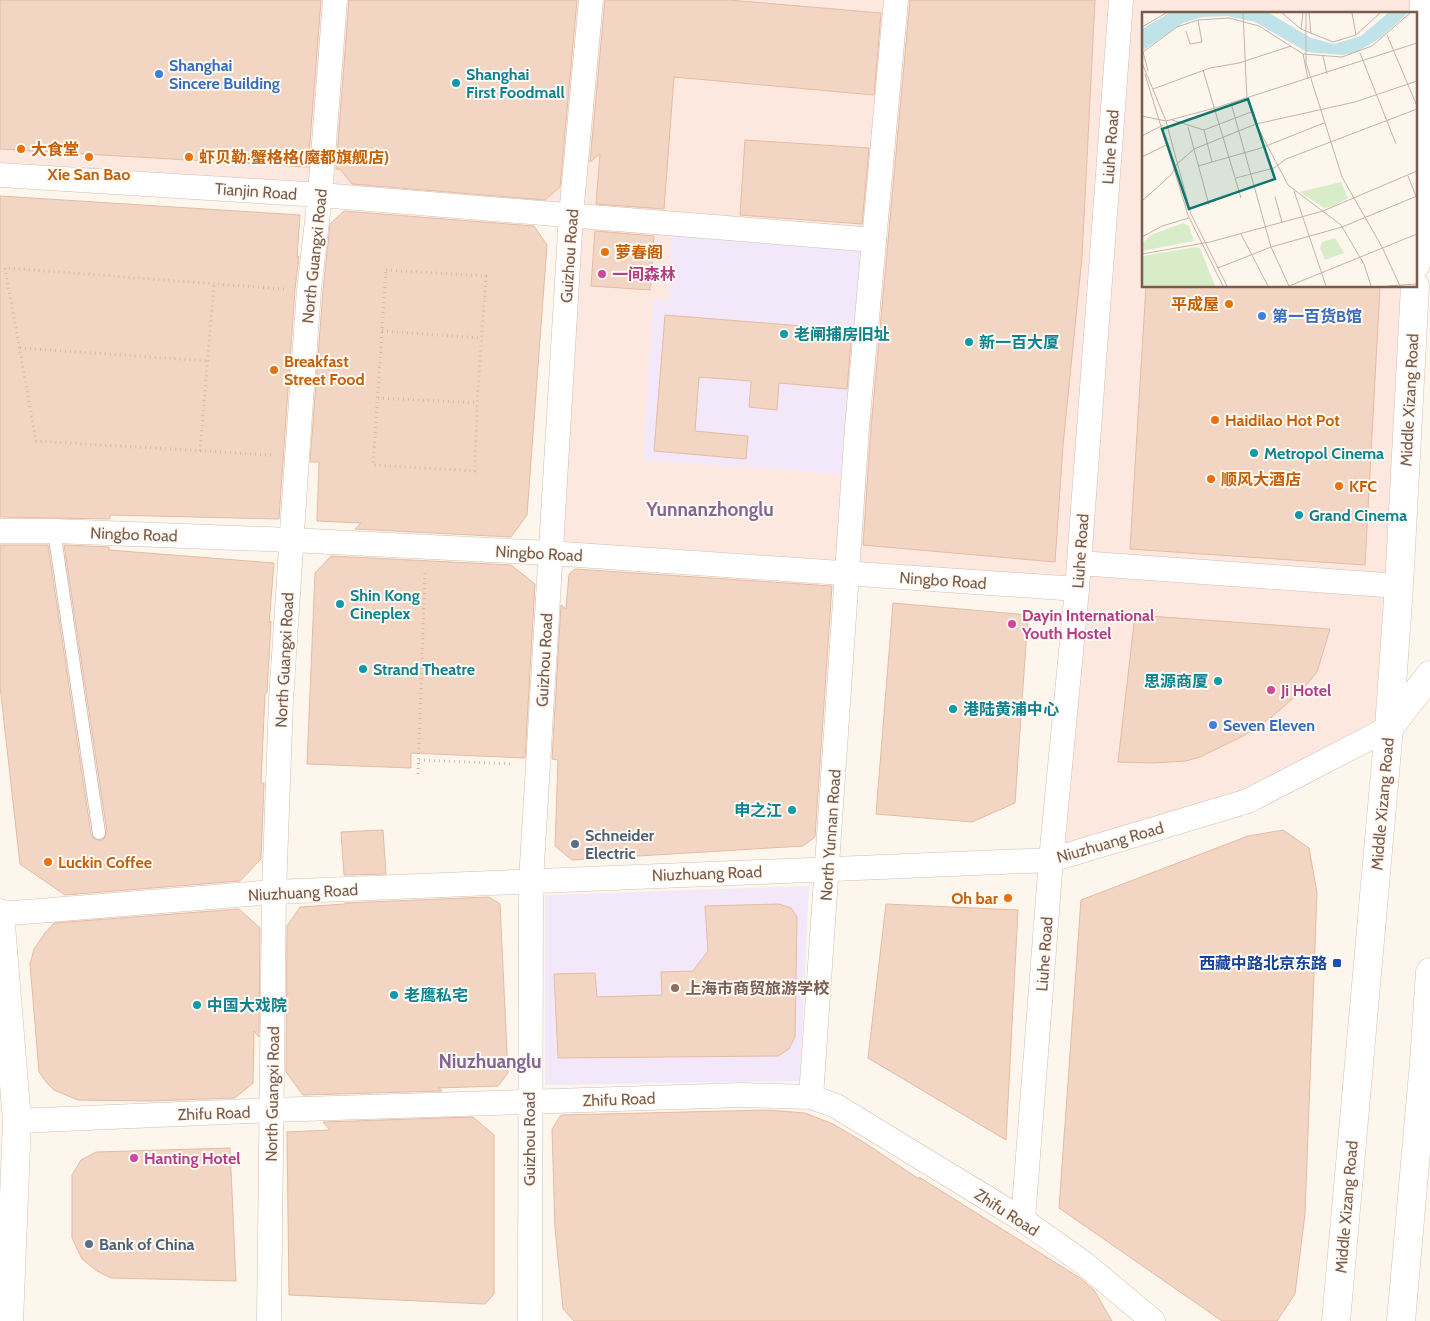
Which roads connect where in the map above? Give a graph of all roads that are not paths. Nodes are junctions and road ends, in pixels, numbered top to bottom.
1 (335, 0) edge
2 (591, 0) edge
3 (896, 0) edge
4 (1121, 0) edge
5 (1424, 0) edge
6 (0, 175) edge
7 (320, 195) junction
8 (1418, 198) edge
9 (571, 215) junction
10 (874, 240) junction
11 (1415, 288) edge
12 (0, 531) edge
13 (54, 531) junction
14 (291, 540) junction
15 (550, 553) junction
16 (1079, 563) junction
17 (846, 573) junction
18 (1399, 586) junction
19 (1077, 589) junction
20 (1430, 676) edge
21 (1389, 728) junction
22 (98, 833) dead end
23 (1051, 860) junction
24 (828, 868) junction
25 (531, 881) junction
26 (274, 892) junction
27 (0, 913) edge
28 (1430, 972) edge
29 (1427, 1062) edge
30 (811, 1097) junction
31 (529, 1102) junction
32 (271, 1110) junction
33 (18, 1121) junction
34 (1023, 1220) junction
35 (8, 1321) edge
36 (269, 1321) edge
37 (530, 1321) edge
38 (1153, 1321) edge
39 (1336, 1321) edge
40 (1401, 1321) edge

1 - 7 street, North Guangxi Road
2 - 9 street, Guizhou Road
3 - 10 street, North Yunnan Road
4 - 16 street, Liuhe Road
5 - 8 main road
6 - 7 street, Tianjin Road
7 - 9 street, Tianjin Road
7 - 14 street, North Guangxi Road
9 - 10 street, Tianjin Road
9 - 15 street, Guizhou Road
10 - 17 street, North Yunnan Road
11 - 18 main road, Middle Xizang Road
12 - 13 street, Ningbo Road
13 - 14 street, Ningbo Road
13 - 22 lane
14 - 15 street, Ningbo Road
14 - 26 street, North Guangxi Road
15 - 17 street, Ningbo Road
15 - 25 street, Guizhou Road
16 - 18 street
16 - 19 street, Liuhe Road
17 - 19 street, Ningbo Road
17 - 24 street, North Yunnan Road
18 - 21 main road, Middle Xizang Road
19 - 23 street, Liuhe Road
20 - 21 main road
21 - 23 street, Niuzhuang Road
21 - 39 main road, Middle Xizang Road
23 - 24 street, Niuzhuang Road
23 - 34 street, Liuhe Road
24 - 25 street, Niuzhuang Road
24 - 30 street, North Yunnan Road
25 - 26 street, Niuzhuang Road
25 - 31 street, Guizhou Road
26 - 27 street, Niuzhuang Road
26 - 32 street, North Guangxi Road
27 - 33 main road
28 - 29 main road
29 - 40 main road
30 - 31 street, Zhifu Road
30 - 34 street, Zhifu Road
31 - 32 street, Zhifu Road
31 - 37 street, Guizhou Road
32 - 33 street, Zhifu Road
32 - 36 street, North Guangxi Road
33 - 35 main road
34 - 38 street, Zhifu Road

